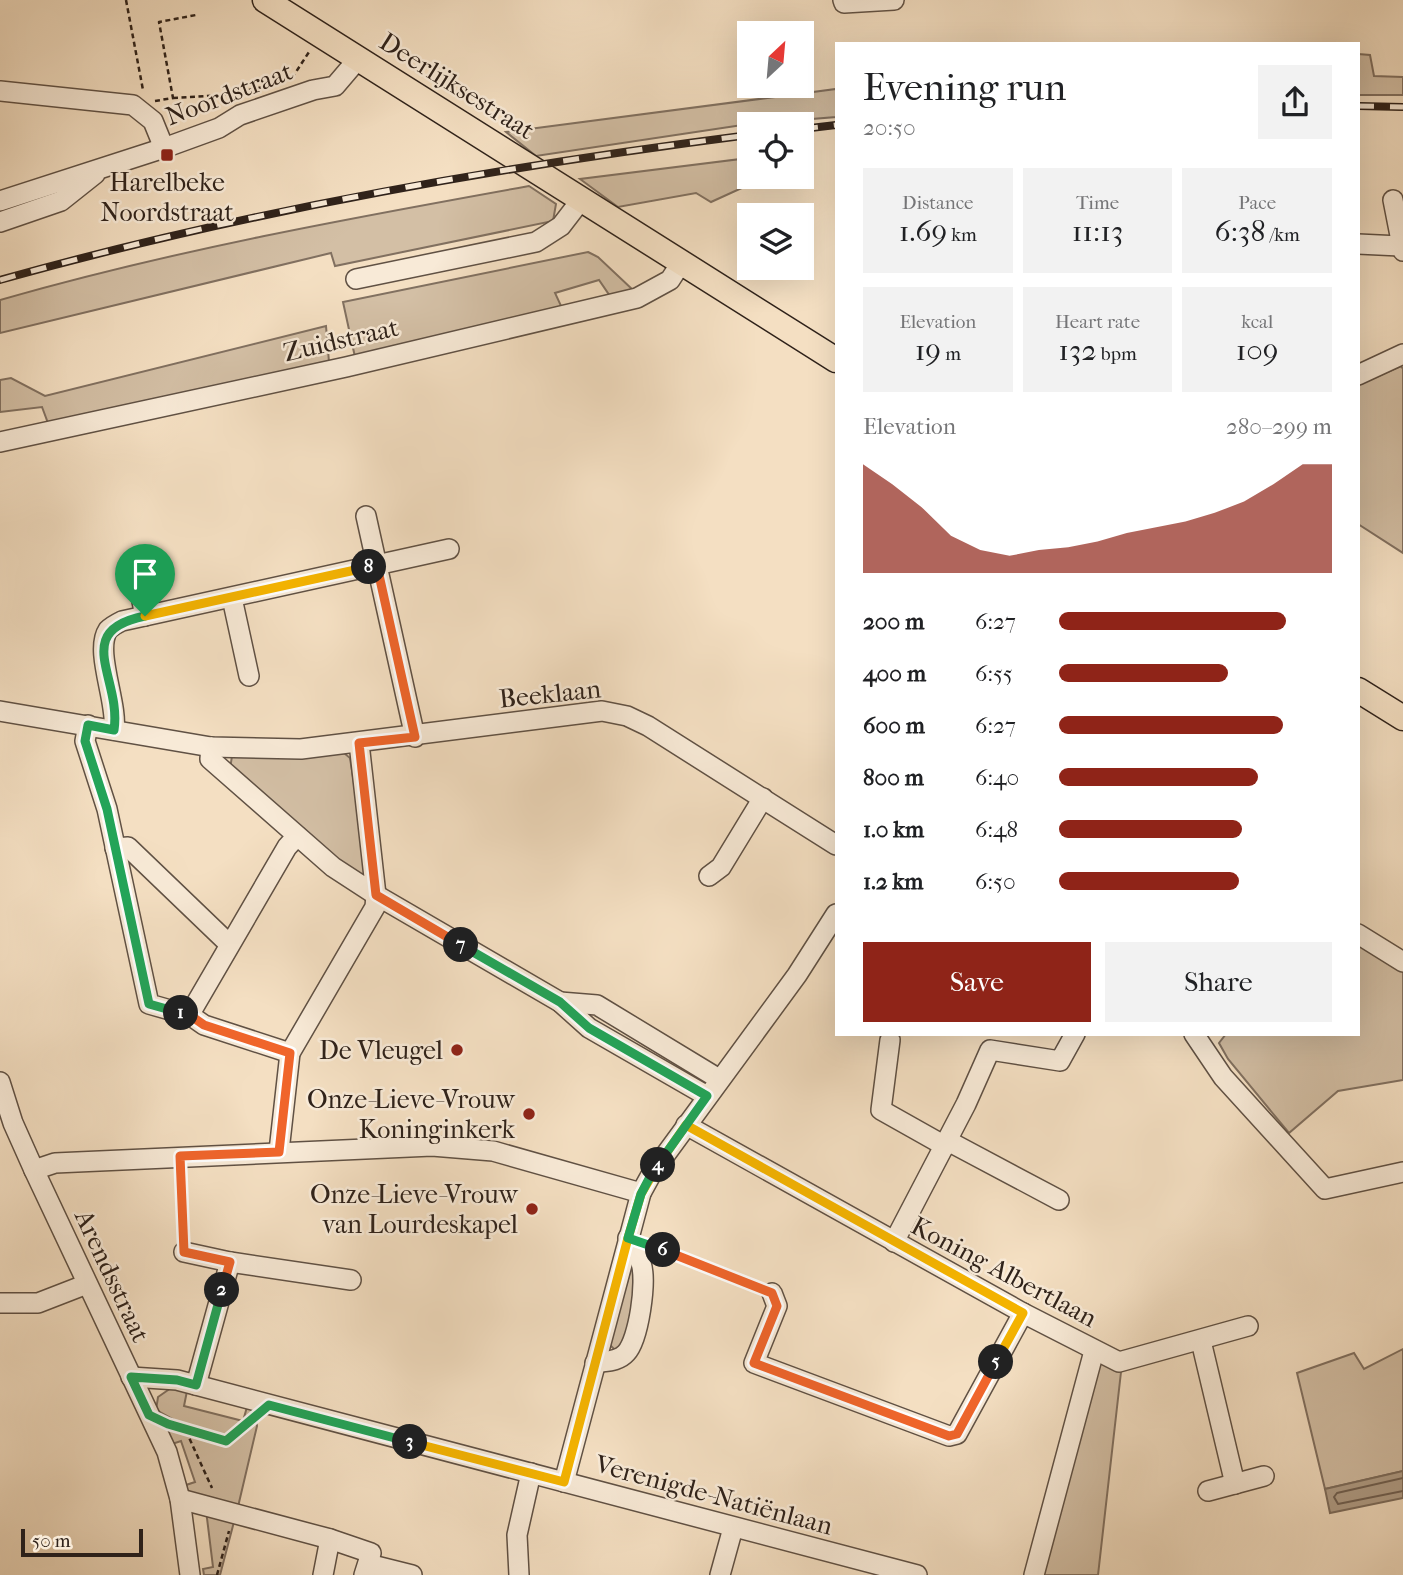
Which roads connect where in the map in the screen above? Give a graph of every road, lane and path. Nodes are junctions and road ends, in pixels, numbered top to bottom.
1 (126, 0) edge
2 (265, 0) edge
3 (843, 0) edge
4 (894, 0) edge
5 (196, 15) dead end
6 (320, 35) junction
7 (358, 59) junction
8 (290, 81) dead end
9 (264, 87) dead end
10 (0, 91) edge
11 (173, 98) junction
12 (146, 105) junction
13 (164, 148) junction
14 (108, 164) junction
15 (1393, 200) dead end
16 (0, 201) edge
17 (581, 201) junction
18 (0, 222) edge
19 (1360, 244) edge
20 (1402, 248) edge
21 (681, 263) junction
22 (356, 279) dead end
23 (1403, 354) edge
24 (835, 359) edge
25 (1360, 374) edge
26 (0, 442) edge
27 (366, 516) dead end
28 (449, 550) dead end
29 (377, 566) junction
30 (135, 567) dead end
31 (232, 598) junction
32 (145, 616) junction
33 (249, 676) dead end
34 (1360, 691) edge
35 (0, 711) edge
36 (1403, 718) edge
37 (88, 725) junction
38 (114, 730) junction
39 (415, 737) junction
40 (359, 743) junction
41 (211, 747) junction
42 (763, 798) junction
43 (298, 836) junction
44 (835, 844) edge
45 (114, 848) junction
46 (709, 876) dead end
47 (376, 895) junction
48 (835, 916) edge
49 (1360, 935) edge
50 (229, 944) junction
51 (1403, 962) edge
52 (560, 1002) junction
53 (191, 1012) junction
54 (1073, 1036) edge
55 (1187, 1036) edge
56 (1196, 1036) edge
57 (890, 1040) dead end
58 (290, 1053) junction
59 (1223, 1077) junction
60 (719, 1080) junction
61 (0, 1082) edge
62 (707, 1096) junction
63 (686, 1125) junction
64 (947, 1143) junction
65 (279, 1152) junction
66 (180, 1156) junction
67 (34, 1170) junction
68 (1403, 1171) edge
69 (641, 1194) junction
70 (1059, 1200) dead end
71 (628, 1238) junction
72 (894, 1242) junction
73 (184, 1252) joint
74 (230, 1262) junction
75 (351, 1280) dead end
76 (87, 1284) junction
77 (772, 1293) joint
78 (0, 1303) edge
79 (1023, 1313) junction
80 (1248, 1326) dead end
81 (1201, 1341) junction
82 (1094, 1351) junction
83 (595, 1363) junction
84 (131, 1377) junction
85 (196, 1385) junction
86 (269, 1405) junction
87 (149, 1415) junction
88 (186, 1431) junction
89 (531, 1473) junction
90 (1264, 1476) dead end
91 (564, 1482) junction
92 (1235, 1484) junction
93 (1208, 1491) dead end
94 (180, 1499) junction
95 (229, 1513) junction
96 (733, 1528) junction
97 (330, 1539) junction
98 (366, 1569) edge
99 (190, 1575) edge
100 (217, 1575) edge
101 (323, 1575) edge
102 (412, 1575) edge
103 (519, 1575) edge
104 (720, 1575) edge
105 (917, 1575) edge
106 (1034, 1575) edge

1 - 12 path
2 - 6 main road, Deerlijksestraat
3 - 4 street
5 - 11 path
6 - 7 main road, Deerlijksestraat
6 - 8 path
7 - 13 street, Noordstraat
7 - 17 main road, Deerlijksestraat
9 - 11 path
10 - 12 street
11 - 12 path
12 - 13 street
13 - 14 street, Noordstraat
14 - 16 street, Noordstraat
14 - 18 street, Noordstraat
15 - 20 street
17 - 21 main road, Deerlijksestraat
17 - 22 street
19 - 20 street
21 - 24 main road, Deerlijksestraat
21 - 26 street, Zuidstraat
23 - 25 street
27 - 29 street
28 - 29 street
29 - 31 street
29 - 39 street
30 - 32 street
31 - 32 street
31 - 33 street
32 - 38 street
34 - 36 main road
35 - 37 street, Beeklaan
37 - 38 street, Beeklaan
37 - 45 street
38 - 41 street, Beeklaan
39 - 40 street, Beeklaan
39 - 42 street, Beeklaan
40 - 41 street, Beeklaan
40 - 47 street
41 - 43 street
42 - 44 street, Beeklaan
42 - 46 street
43 - 47 street
43 - 50 street
45 - 50 street
45 - 53 street
47 - 52 street
47 - 58 street
48 - 60 street
49 - 51 street
50 - 53 street
52 - 60 street
52 - 62 street
53 - 58 street
54 - 64 street
55 - 59 street
56 - 59 street
57 - 64 street
58 - 65 street
59 - 68 street
60 - 62 street
61 - 67 street, Arendsstraat
62 - 63 street
63 - 69 street
63 - 72 street, Koning Albertlaan
64 - 70 street
64 - 72 street
65 - 66 street
65 - 69 street
66 - 67 street
66 - 73 path
67 - 76 street, Arendsstraat
69 - 71 street
71 - 77 path
71 - 83 street
71 - 83 street
72 - 79 street, Koning Albertlaan
73 - 74 street
74 - 75 street
74 - 85 street
76 - 78 street
76 - 84 street, Arendsstraat
77 - 79 street
79 - 82 street, Koning Albertlaan
80 - 81 street
81 - 82 street
81 - 92 street
82 - 106 street, Koning Albertlaan
83 - 91 street
84 - 85 street, Verenigde-Natiënlaan
84 - 87 street, Arendsstraat
85 - 86 street, Verenigde-Natiënlaan
86 - 88 path
86 - 89 street, Verenigde-Natiënlaan
87 - 88 path
87 - 94 street, Arendsstraat
88 - 95 path
89 - 91 street, Verenigde-Natiënlaan
89 - 103 street
90 - 92 street
91 - 96 street, Verenigde-Natiënlaan
92 - 93 street
94 - 95 street
94 - 99 street, Arendsstraat
95 - 97 street
95 - 100 path
96 - 104 street
96 - 105 street, Verenigde-Natiënlaan
97 - 98 street
97 - 101 street
98 - 102 street

